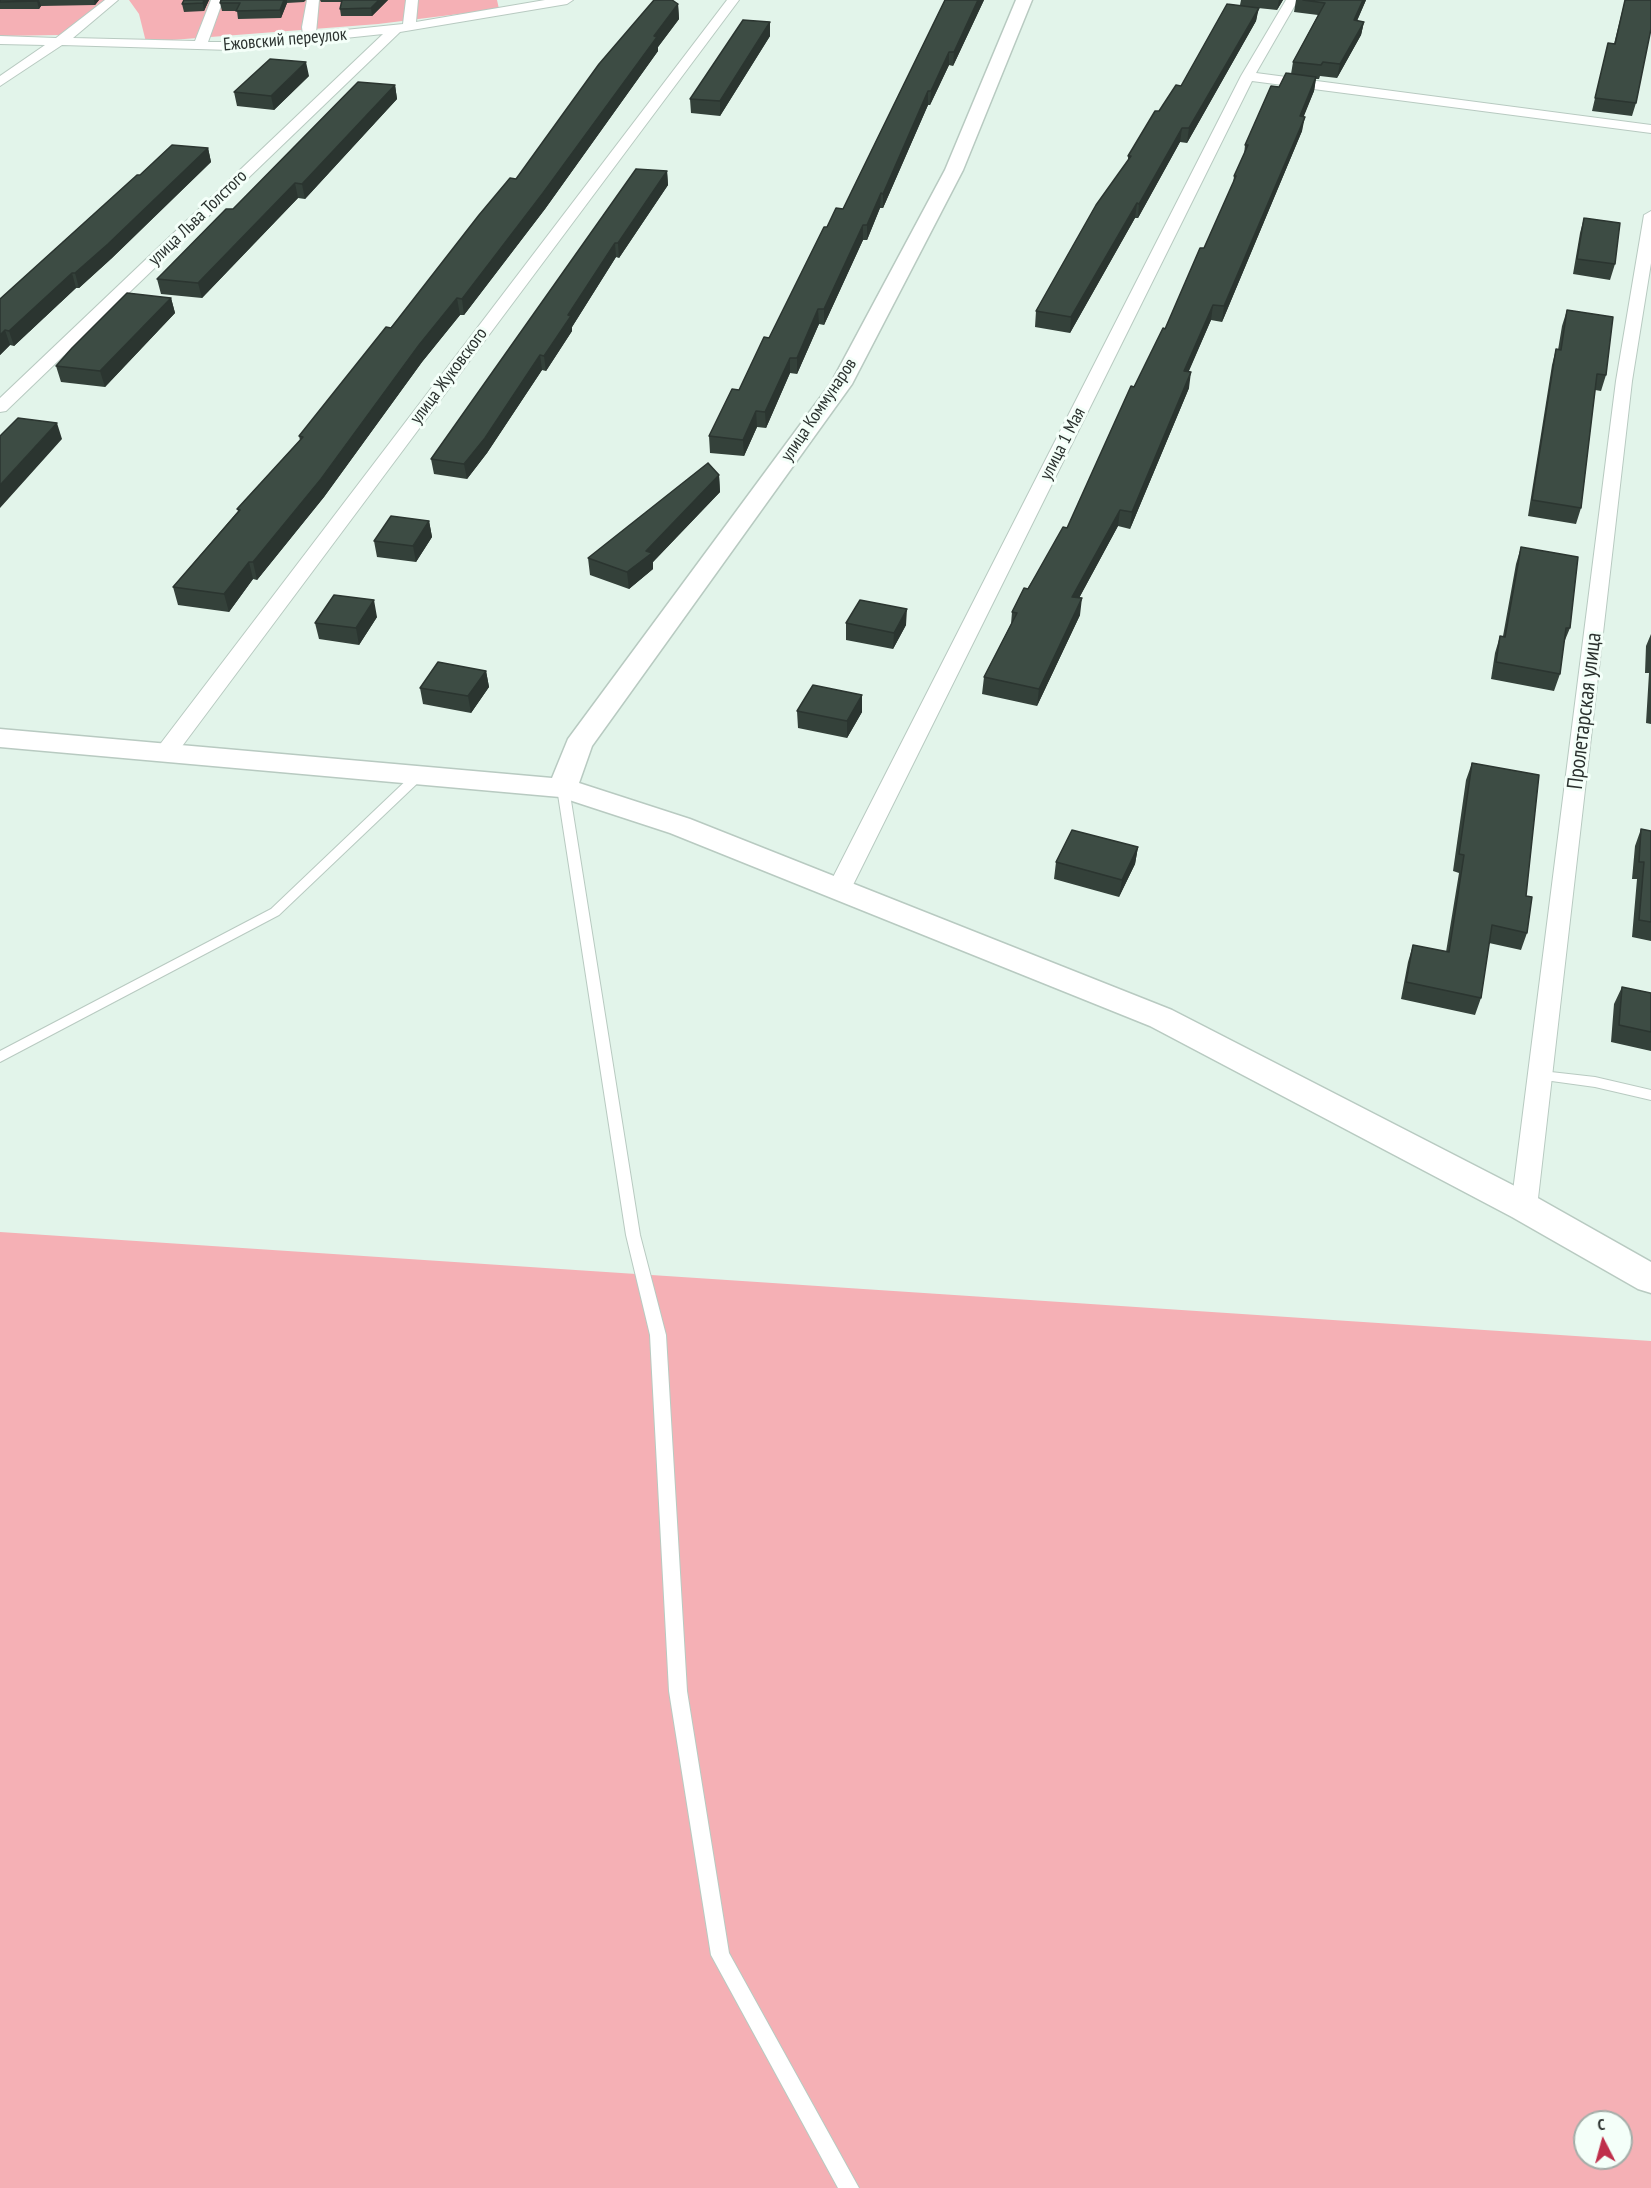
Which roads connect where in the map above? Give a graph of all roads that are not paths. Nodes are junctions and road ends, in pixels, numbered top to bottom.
1 (112, 0) edge
2 (217, 0) edge
3 (313, 0) edge
4 (412, 0) edge
5 (567, 0) edge
6 (733, 0) edge
7 (1024, 0) edge
8 (1292, 0) edge
9 (403, 28) junction
10 (310, 38) junction
11 (0, 40) edge
12 (56, 41) junction
13 (200, 45) junction
14 (1248, 76) junction
15 (0, 82) edge
16 (1651, 129) edge
17 (1651, 215) edge
18 (0, 407) edge
19 (0, 738) edge
20 (166, 752) junction
21 (419, 775) junction
22 (563, 788) junction
23 (838, 891) junction
24 (0, 1057) edge
25 (1542, 1076) junction
26 (1651, 1095) edge
27 (1524, 1207) junction
28 (1651, 1279) edge
29 (849, 2188) edge

1 - 12 street
2 - 13 street
3 - 10 street
4 - 9 street
5 - 9 street, Ежовский переулок
6 - 20 street, улица Жуковского
7 - 22 main road, улица Коммунаров
8 - 14 street, улица 1 Мая
9 - 10 street, Ежовский переулок
9 - 18 street, улица Льва Толстого
10 - 13 street, Ежовский переулок
11 - 12 street, Ежовский переулок
12 - 13 street, Ежовский переулок
12 - 15 street
14 - 16 street
14 - 23 street, улица 1 Мая
17 - 25 street, Пролетарская улица
19 - 20 main road
20 - 21 main road
21 - 22 main road
21 - 24 lane
22 - 23 main road
22 - 29 lane
23 - 27 main road
25 - 26 lane
25 - 27 street, Пролетарская улица
27 - 28 main road

